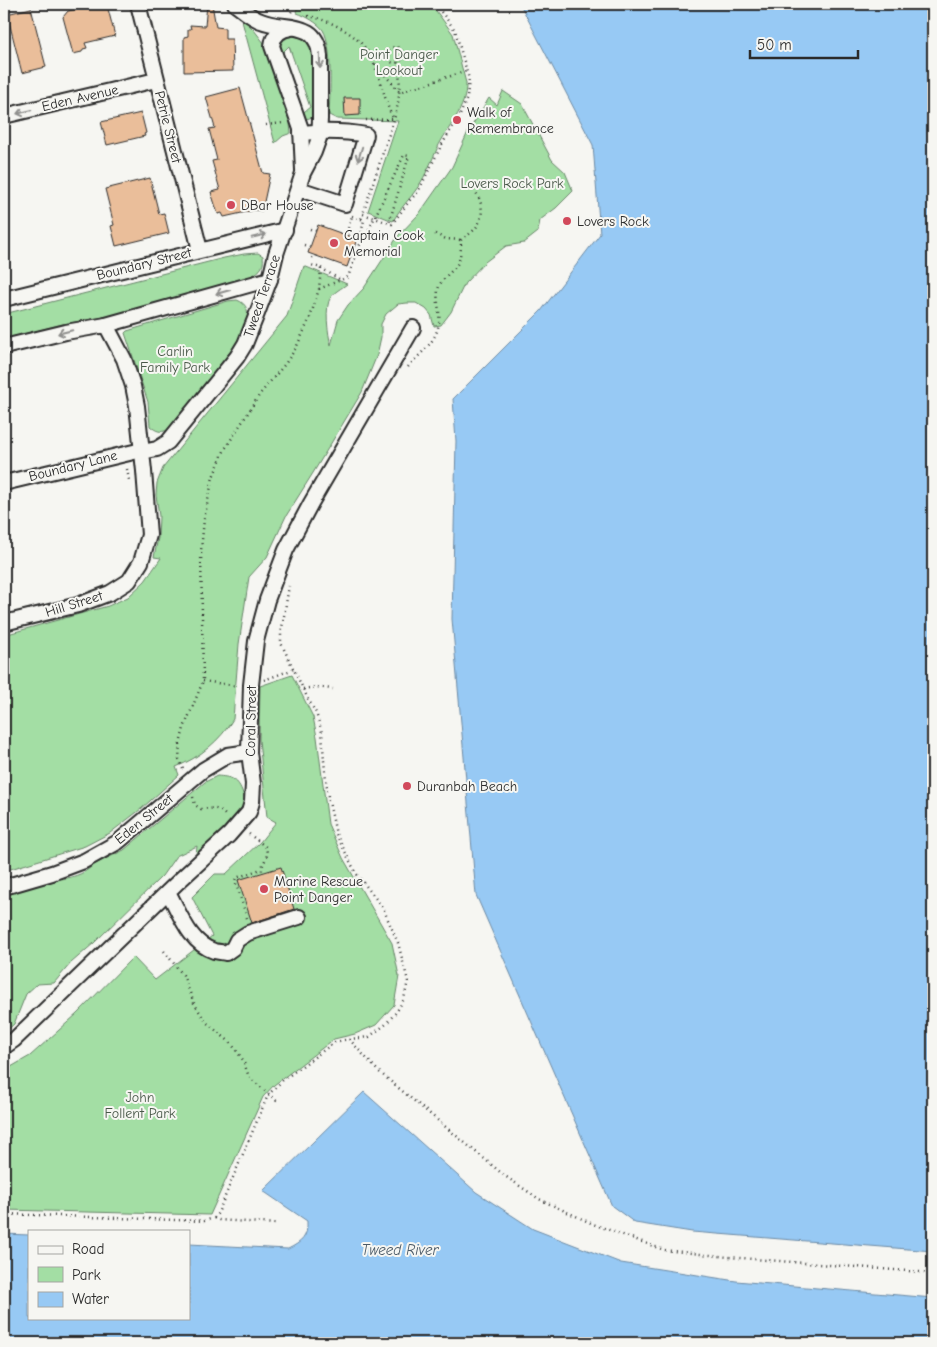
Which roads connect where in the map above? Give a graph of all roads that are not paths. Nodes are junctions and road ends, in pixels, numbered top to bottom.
1 (138, 4) edge
2 (235, 4) edge
3 (253, 17) junction
4 (292, 22) junction
5 (272, 48) junction
6 (156, 80) junction
7 (4, 116) edge
8 (320, 131) junction
9 (301, 133) junction
10 (303, 173) junction
11 (298, 189) junction
12 (285, 230) junction
13 (200, 250) junction
14 (270, 279) junction
15 (4, 299) edge
16 (106, 325) junction
17 (413, 328) dead end
18 (4, 347) edge
19 (142, 451) junction
20 (4, 483) edge
21 (4, 623) edge
22 (249, 752) junction
23 (4, 886) edge
24 (168, 892) junction
25 (299, 917) dead end
26 (4, 1048) edge

1 - 6 street, Petrie Street
2 - 3 street, Tweed Terrace
3 - 4 street, Tweed Terrace
3 - 5 street, Tweed Terrace
4 - 5 street
4 -> 8 street, Tweed Terrace
5 - 9 street, Tweed Terrace
6 -> 7 street, Eden Avenue
6 - 13 street, Petrie Street
8 - 9 street
8 - 10 street, Tweed Terrace
8 -> 11 street
9 - 10 street, Tweed Terrace
10 - 11 street, Tweed Terrace
11 - 12 street, Tweed Terrace
13 -> 12 street, Boundary Street
12 - 14 street, Tweed Terrace
13 - 15 street, Boundary Street
14 -> 16 street
14 - 19 street, Tweed Terrace
16 -> 18 street
16 - 19 street
17 - 22 street, Coral Street
19 - 20 street, Boundary Lane
19 - 21 street, Hill Street
22 - 23 street, Eden Street
22 - 24 street, Coral Street
24 - 25 street
24 - 26 street, Coral Street

